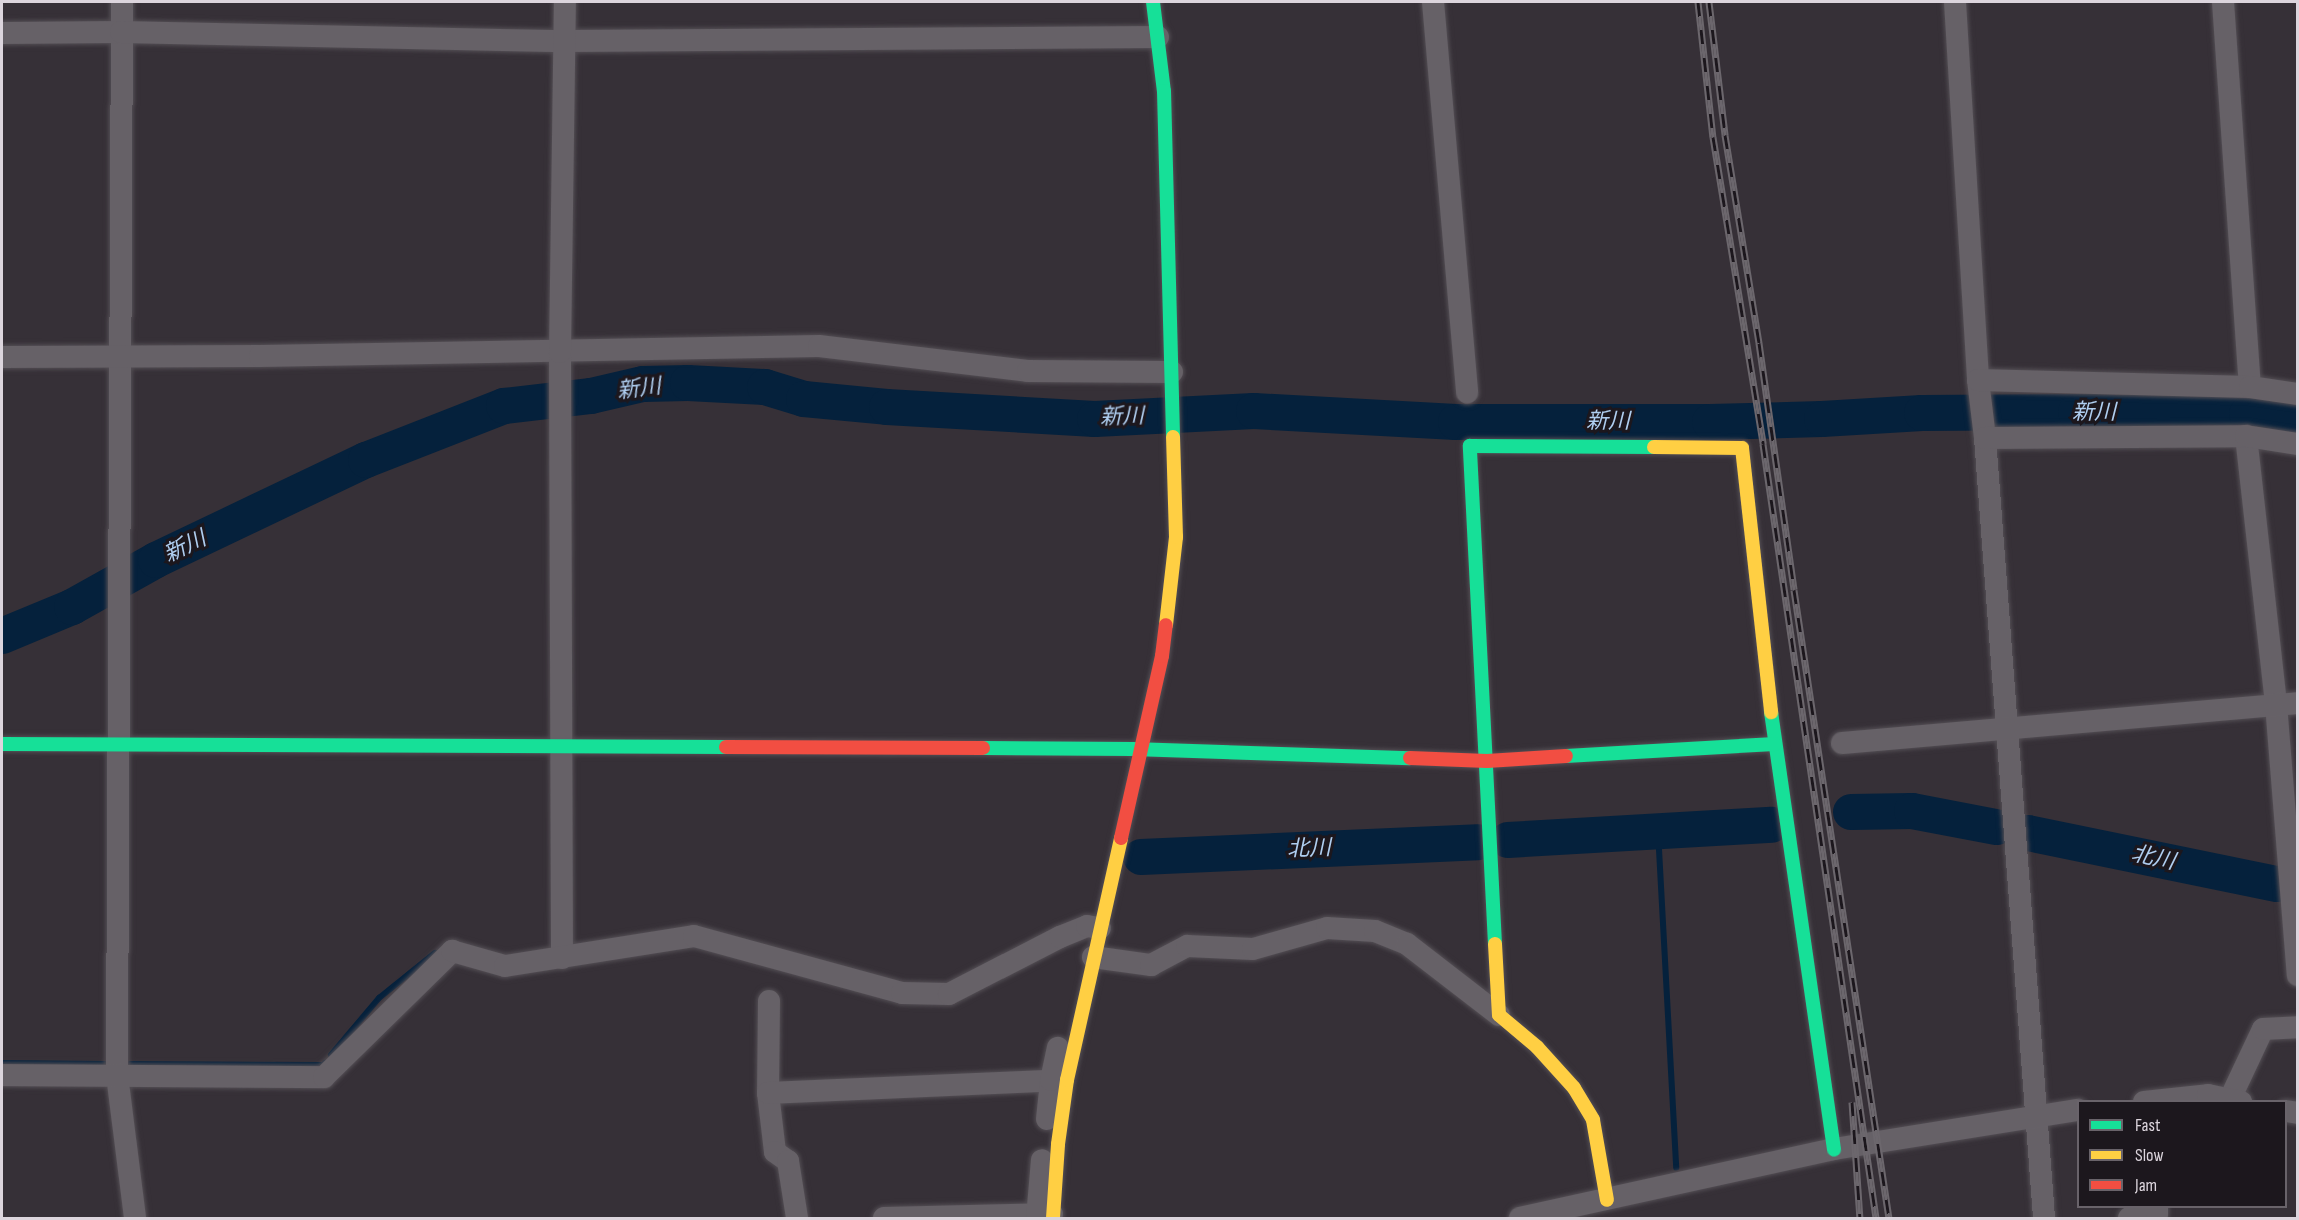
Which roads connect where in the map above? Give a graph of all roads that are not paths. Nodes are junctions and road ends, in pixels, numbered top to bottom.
1 (122, 2) edge
2 (565, 2) edge
3 (1153, 2) edge
4 (1433, 2) edge
5 (1955, 2) edge
6 (2223, 2) edge
7 (121, 32) junction
8 (2, 33) edge
9 (1158, 37) junction
10 (566, 41) junction
11 (560, 352) junction
12 (2, 357) edge
13 (120, 358) junction
14 (1164, 380) junction
15 (1978, 380) junction
16 (2250, 387) junction
17 (1467, 393) dead end
18 (2298, 394) edge
19 (2246, 436) junction
20 (1985, 438) junction
21 (2298, 444) edge
22 (2287, 703) edge
23 (2007, 727) junction
24 (120, 743) junction
25 (1842, 743) dead end
26 (2, 744) edge
27 (1775, 744) junction
28 (561, 745) junction
29 (1137, 749) junction
30 (1487, 761) junction
31 (1094, 927) junction
32 (1093, 957) junction
33 (562, 958) junction
34 (2298, 975) edge
35 (769, 1001) dead end
36 (1499, 1015) junction
37 (2298, 1027) edge
38 (2, 1075) edge
39 (117, 1075) junction
40 (1059, 1080) junction
41 (768, 1093) junction
42 (2160, 1100) edge
43 (2235, 1100) edge
44 (2077, 1110) edge
45 (2035, 1116) junction
46 (1834, 1149) junction
47 (1607, 1200) junction
48 (2157, 1208) edge
49 (1045, 1216) edge
50 (135, 1218) edge
51 (798, 1218) edge
52 (898, 1218) edge
53 (1520, 1218) edge
54 (2044, 1218) edge
55 (2129, 1218) edge

1 - 7 street
2 - 10 street
3 - 9 street
4 - 17 street
5 - 15 street
6 - 16 street
7 - 8 street
7 - 10 street
7 - 13 street
9 - 10 street
9 - 14 street
10 - 11 street
11 - 13 street
11 - 14 street
11 - 28 street
12 - 13 street
13 - 24 street
14 - 29 street
15 - 16 street
15 - 20 street
16 - 18 street
19 - 20 street
19 - 21 street
19 - 22 street
20 - 23 street
22 - 23 street
22 - 34 street
23 - 25 street
23 - 45 street
24 - 26 street
24 - 28 street
24 - 39 street
27 - 30 street
27 - 30 street
27 - 46 street
28 - 29 street
28 - 33 street
29 - 30 street
29 - 31 street
30 - 36 street
31 - 32 street
31 - 33 street
31 - 40 street
32 - 36 street
32 - 40 street
33 - 39 street
35 - 41 street
36 - 47 street
37 - 43 street
38 - 39 street
39 - 50 street
40 - 41 street
40 - 49 street
41 - 51 street
42 - 43 street
44 - 45 street
45 - 46 street
45 - 54 street
46 - 47 street
47 - 53 street
48 - 55 street
49 - 52 street

